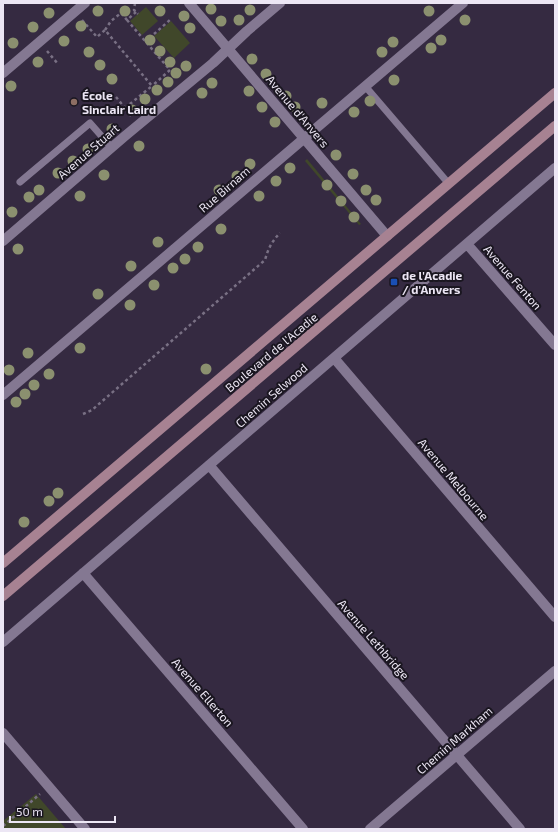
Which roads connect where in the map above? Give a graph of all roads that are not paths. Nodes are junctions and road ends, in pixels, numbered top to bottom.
1 (85, 3) edge
2 (189, 3) edge
3 (280, 3) edge
4 (463, 3) edge
5 (228, 49) junction
6 (3, 72) edge
7 (365, 86) junction
8 (555, 93) edge
9 (555, 126) edge
10 (304, 138) junction
11 (112, 148) junction
12 (555, 168) edge
13 (20, 182) dead end
14 (449, 184) junction
15 (387, 236) junction
16 (3, 241) edge
17 (467, 244) junction
18 (555, 345) edge
19 (334, 358) junction
20 (3, 395) edge
21 (209, 465) junction
22 (3, 563) edge
23 (83, 573) junction
24 (3, 596) edge
25 (555, 617) edge
26 (3, 642) edge
27 (555, 671) edge
28 (3, 733) edge
29 (457, 755) junction
30 (85, 829) edge
31 (303, 829) edge
32 (370, 829) edge
33 (520, 829) edge

1 - 6 street
2 - 5 street, Avenue d'Anvers
3 - 5 street, Avenue Stuart
4 - 7 street, Rue Birnam
5 - 10 street, Avenue d'Anvers
5 - 11 street, Avenue Stuart
7 - 10 street, Rue Birnam
7 - 14 lane
8 - 14 main road, Boulevard de l'Acadie
9 - 24 main road, Boulevard de l'Acadie
10 - 15 street, Avenue d'Anvers
10 - 20 street, Rue Birnam
11 - 13 lane
11 - 16 street, Avenue Stuart
12 - 17 street, Chemin Selwood
14 - 15 main road, Boulevard de l'Acadie
15 - 22 main road, Boulevard de l'Acadie
17 - 18 street, Avenue Fenton
17 - 19 street, Chemin Selwood
19 - 21 street, Chemin Selwood
19 - 25 street, Avenue Melbourne
21 - 23 street, Chemin Selwood
21 - 29 street, Avenue Lethbridge
23 - 26 street, Chemin Selwood
23 - 31 street, Avenue Ellerton
27 - 29 street, Chemin Markham
28 - 30 street
29 - 32 street, Chemin Markham
29 - 33 street, Avenue Lethbridge

